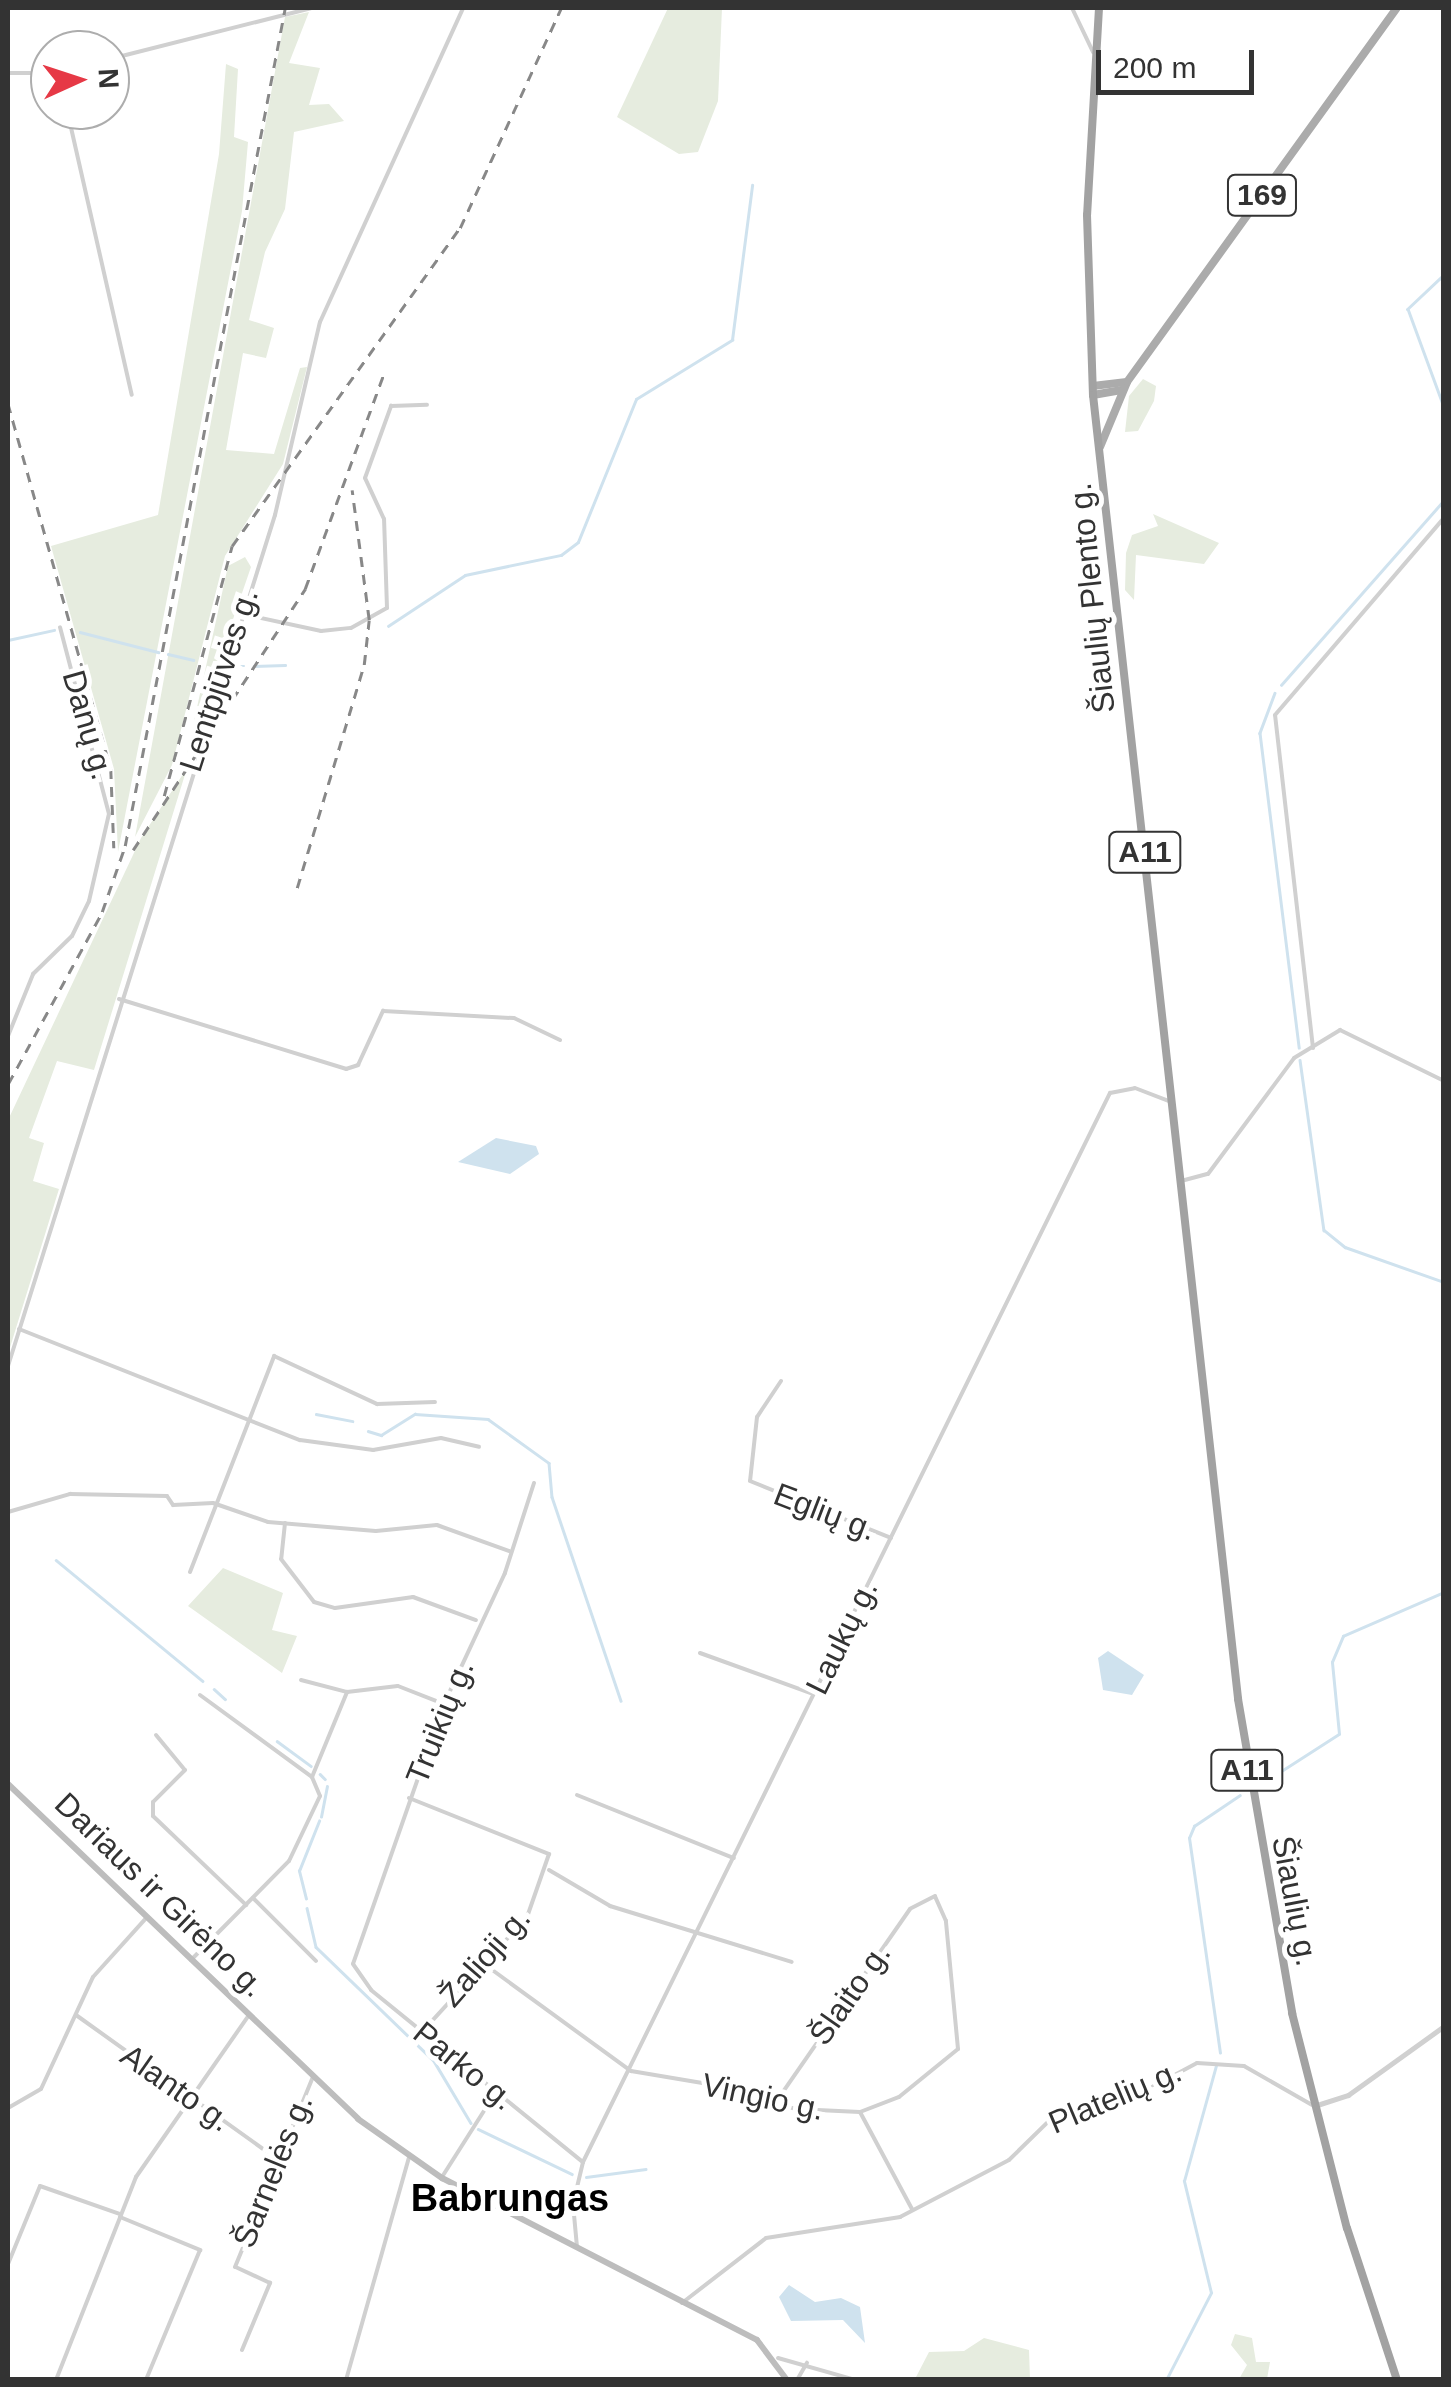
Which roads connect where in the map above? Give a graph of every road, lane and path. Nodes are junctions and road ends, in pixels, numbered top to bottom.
1 (311, 8) edge
2 (463, 8) edge
3 (1072, 8) edge
4 (1397, 8) edge
5 (1096, 9) edge
6 (130, 54) edge
7 (1095, 59) junction
8 (72, 130) edge
9 (1124, 386) junction
10 (1093, 390) junction
11 (132, 396) dead end
12 (428, 404) dead end
13 (1100, 447) junction
14 (1444, 518) edge
15 (240, 614) junction
16 (60, 627) dead end
17 (119, 998) junction
18 (8, 1036) edge
19 (560, 1040) dead end
20 (1313, 1048) junction
21 (1444, 1081) edge
22 (1172, 1102) junction
23 (1181, 1181) junction
24 (19, 1329) junction
25 (8, 1366) edge
26 (780, 1381) dead end
27 (435, 1402) dead end
28 (246, 1419) junction
29 (480, 1447) dead end
30 (534, 1483) dead end
31 (213, 1503) junction
32 (8, 1512) edge
33 (285, 1524) junction
34 (890, 1538) junction
35 (509, 1552) junction
36 (190, 1572) dead end
37 (478, 1621) junction
38 (700, 1653) dead end
39 (301, 1680) dead end
40 (347, 1692) junction
41 (814, 1694) junction
42 (200, 1695) dead end
43 (444, 1704) junction
44 (156, 1735) dead end
45 (312, 1777) junction
46 (8, 1784) edge
47 (577, 1794) dead end
48 (410, 1798) junction
49 (734, 1858) junction
50 (549, 1870) junction
51 (935, 1896) joint
52 (253, 1898) junction
53 (246, 1905) junction
54 (147, 1917) junction
55 (698, 1931) junction
56 (191, 1960) junction
57 (480, 1960) junction
58 (316, 1961) dead end
59 (792, 1962) dead end
60 (352, 1964) joint
61 (76, 2015) junction
62 (248, 2015) junction
63 (1444, 2026) edge
64 (424, 2032) junction
65 (631, 2071) junction
66 (313, 2077) junction
67 (496, 2092) junction
68 (188, 2098) junction
69 (775, 2103) junction
70 (1314, 2106) junction
71 (8, 2108) edge
72 (860, 2112) junction
73 (410, 2157) junction
74 (277, 2159) junction
75 (583, 2162) junction
76 (442, 2178) junction
77 (913, 2211) junction
78 (120, 2216) junction
79 (577, 2248) junction
80 (8, 2264) edge
81 (682, 2303) junction
82 (242, 2350) dead end
83 (778, 2358) junction
84 (808, 2362) junction
85 (56, 2380) edge
86 (146, 2380) edge
87 (346, 2380) edge
88 (787, 2380) edge
89 (797, 2380) edge
90 (856, 2380) edge
91 (1397, 2380) edge

1 - 6 street
2 - 15 street, Lentpjūvės g.
3 - 7 street
4 - 9 main road, 169
5 - 7 highway, Šiaulių Plento g. / A11
7 - 10 highway, Šiaulių Plento g. / A11
8 - 11 street
9 - 10 main road
9 - 13 main road
10 - 13 highway, Šiaulių Plento g. / A11
12 - 15 street
13 - 22 highway, Šiaulių Plento g. / A11
14 - 20 street
15 - 17 street, Lentpjūvės g.
16 - 18 street, Danų g.
17 - 19 street
17 - 24 street, Lentpjūvės g.
20 - 21 street
20 - 23 street
22 - 23 highway, Šiaulių Plento g. / A11
22 - 34 street, Laukų g.
23 - 70 highway, Šiaulių g. / A11
24 - 25 street, Lentpjūvės g.
24 - 28 street
26 - 34 street, Eglių g.
27 - 28 street
28 - 29 street
28 - 31 street
30 - 35 street, Truikių g.
31 - 32 street
31 - 33 street
31 - 36 street
33 - 35 street
33 - 37 street
34 - 41 street, Laukų g.
35 - 37 street, Truikių g.
37 - 43 street, Truikių g.
38 - 41 street
39 - 40 street
40 - 43 street
40 - 45 street
41 - 49 street, Laukų g.
42 - 45 street
43 - 48 street, Truikių g.
44 - 53 street
45 - 52 street
46 - 54 main road, Dariaus ir Girėno g.
47 - 49 street
48 - 50 street, Žalioji g.
48 - 60 street, Truikių g.
49 - 55 street, Laukų g.
50 - 55 street
50 - 57 street, Žalioji g.
51 - 69 street, Šlaito g.
51 - 72 street, Vingio g.
52 - 53 street
52 - 58 street
53 - 56 street
54 - 56 main road, Dariaus ir Girėno g.
54 - 61 street
55 - 59 street
55 - 65 street, Laukų g.
56 - 62 main road, Dariaus ir Girėno g.
57 - 64 street, Žalioji g.
57 - 65 street
60 - 64 street, Parko g.
61 - 68 street, Alanto g.
61 - 71 street
62 - 66 main road, Dariaus ir Girėno g.
62 - 68 street
63 - 70 street
64 - 67 street, Parko g.
65 - 69 street, Vingio g.
65 - 75 street, Laukų g.
66 - 73 main road, Dariaus ir Girėno g.
66 - 74 street, Šarnelės g.
67 - 75 street, Parko g.
67 - 76 street
68 - 74 street, Alanto g.
68 - 78 street
69 - 72 street, Vingio g.
70 - 77 street, Platelių g.
70 - 91 highway, Šiaulių g. / A11
72 - 77 street
73 - 76 main road, Dariaus ir Girėno g.
73 - 87 street
74 - 82 street, Šarnelės g.
75 - 79 street, Laukų g.
76 - 79 main road, Dariaus ir Girėno g.
77 - 81 street, Platelių g.
78 - 80 street, Šarnelės g.
78 - 85 street
78 - 86 street, Šarnelės g.
79 - 81 main road, Dariaus ir Girėno g.
81 - 83 main road, Dariaus ir Girėno g.
83 - 84 street
83 - 88 main road
84 - 89 street
84 - 90 street

